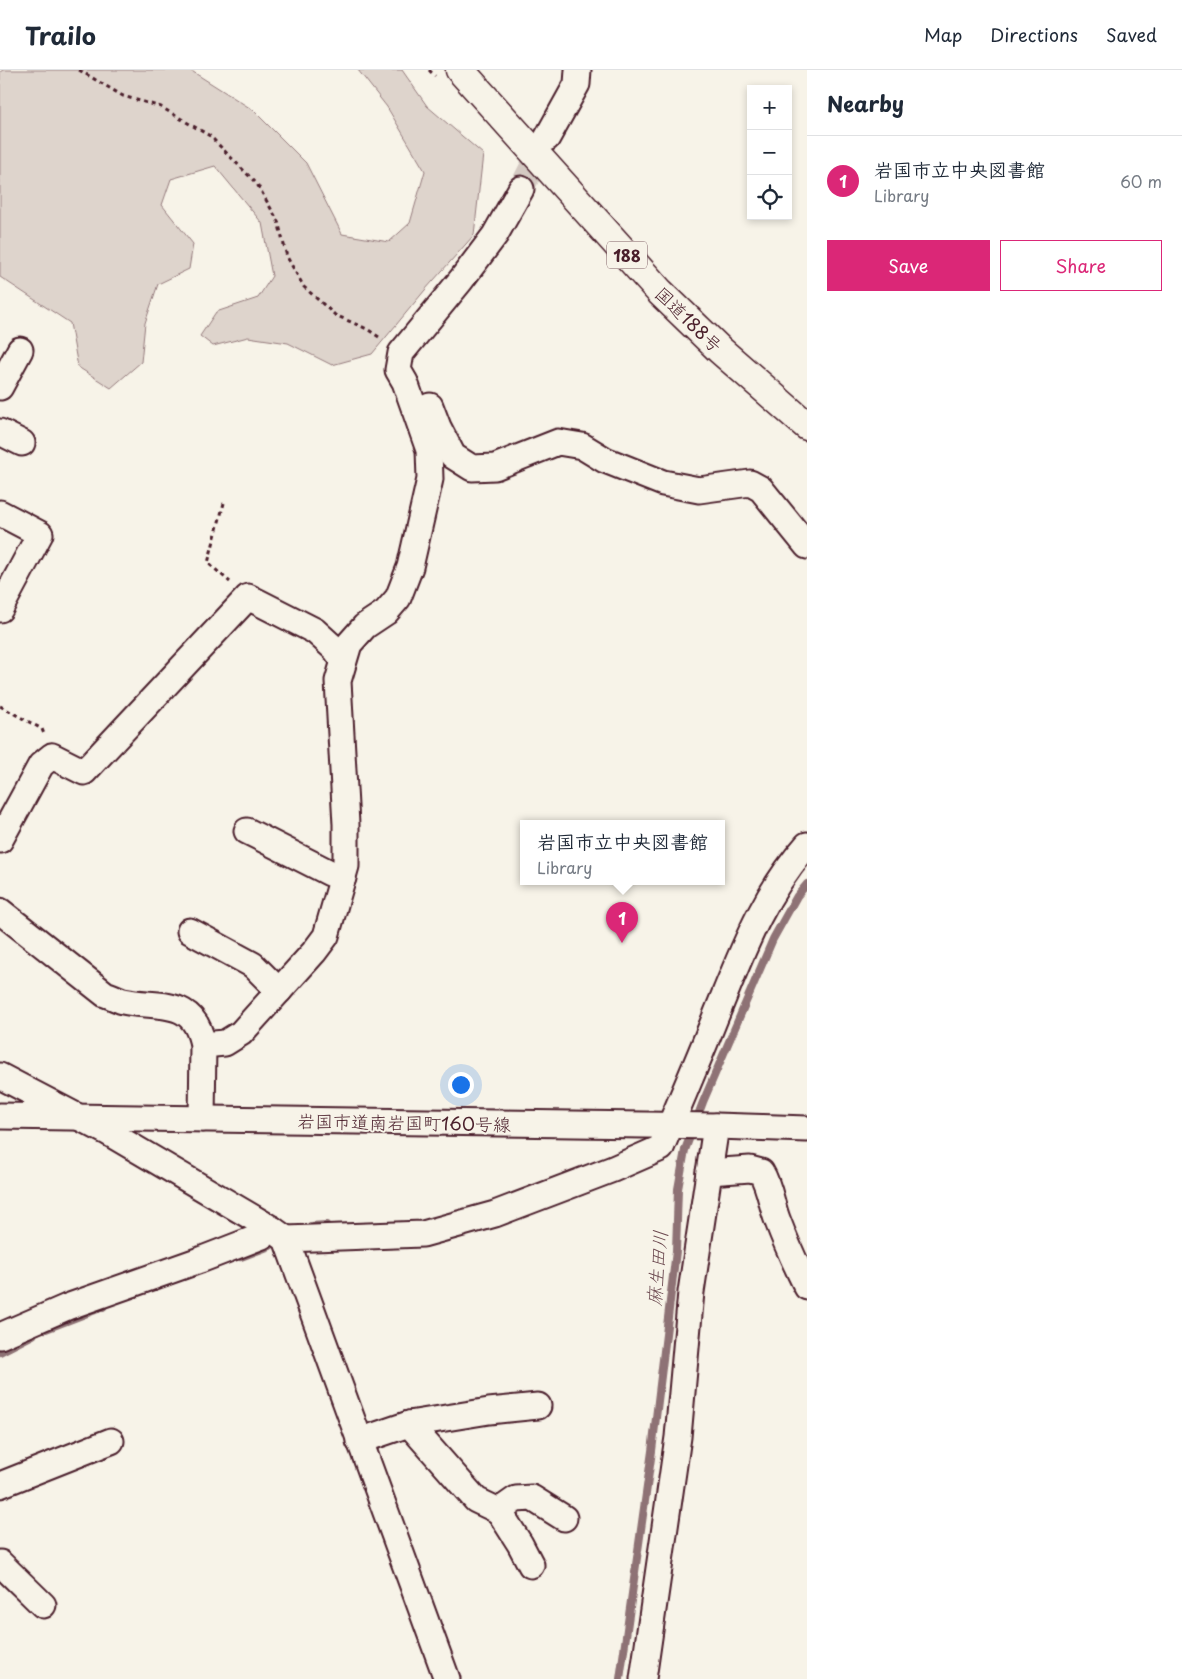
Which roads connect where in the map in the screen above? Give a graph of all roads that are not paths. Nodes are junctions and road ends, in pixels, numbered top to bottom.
1 (460, 70) edge
2 (578, 70) edge
3 (547, 138) tunnel mouth
4 (521, 189) tunnel mouth
5 (405, 347) junction
6 (20, 350) dead end
7 (0, 388) edge
8 (807, 426) edge
9 (0, 432) edge
10 (22, 443) dead end
11 (0, 513) edge
12 (807, 546) edge
13 (0, 609) edge
14 (343, 660) junction
15 (247, 831) dead end
16 (0, 840) edge
17 (807, 845) edge
18 (343, 878) junction
19 (0, 911) edge
20 (190, 931) dead end
21 (279, 991) junction
22 (203, 1045) junction
23 (0, 1076) edge
24 (0, 1116) edge
25 (77, 1117) junction
26 (202, 1119) junction
27 (670, 1125) junction
28 (716, 1126) junction
29 (807, 1129) edge
30 (709, 1172) junction
31 (279, 1234) junction
32 (807, 1287) edge
33 (0, 1336) edge
34 (538, 1406) dead end
35 (409, 1424) junction
36 (359, 1441) junction
37 (111, 1442) dead end
38 (0, 1484) edge
39 (498, 1511) junction
40 (564, 1518) dead end
41 (0, 1563) edge
42 (531, 1565) dead end
43 (42, 1605) dead end
44 (447, 1679) edge
45 (643, 1679) edge

1 - 8 highway, 国道188号 / 188
2 - 3 street
4 - 5 street
5 - 12 street
5 - 14 street
6 - 7 street
9 - 10 street
11 - 13 street
14 - 16 street
14 - 18 street
15 - 18 street
17 - 27 street
18 - 21 street
19 - 22 street
20 - 21 street
21 - 22 street
22 - 26 street
23 - 25 street
24 - 25 street, 岩国市道南岩国町160号線
25 - 26 street, 岩国市道南岩国町160号線
25 - 31 street
26 - 27 street, 岩国市道南岩国町160号線
27 - 28 street, 岩国市道南岩国町160号線
27 - 31 street
28 - 29 street, 岩国市道南岩国町160号線
28 - 30 street
30 - 32 street
30 - 45 street
31 - 33 street
31 - 36 street
34 - 35 street
35 - 36 street
35 - 39 street
36 - 44 street
37 - 38 street
39 - 40 street
39 - 42 street
41 - 43 street

